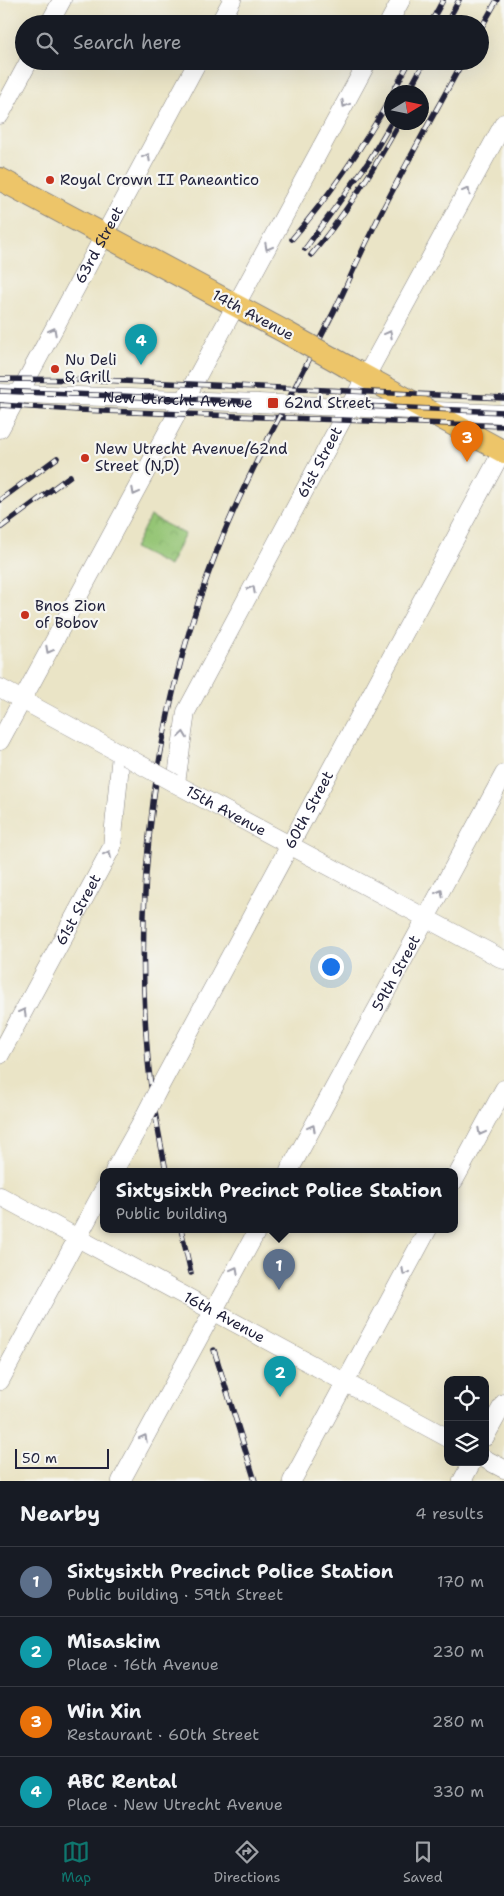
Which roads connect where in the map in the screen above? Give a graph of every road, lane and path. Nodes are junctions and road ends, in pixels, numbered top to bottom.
1 (62, 0) edge
2 (232, 0) edge
3 (401, 0) edge
4 (54, 15) edge
5 (224, 15) edge
6 (393, 15) edge
7 (24, 70) edge
8 (193, 70) edge
9 (363, 70) edge
10 (0, 115) edge
11 (504, 123) edge
12 (0, 179) edge
13 (104, 235) junction
14 (236, 306) junction
15 (366, 377) junction
16 (0, 394) edge
17 (20, 394) junction
18 (185, 400) junction
19 (349, 407) junction
20 (427, 410) junction
21 (504, 414) edge
22 (0, 428) edge
23 (503, 450) edge
24 (0, 688) edge
25 (22, 700) junction
26 (0, 741) edge
27 (123, 755) junction
28 (504, 774) edge
29 (175, 783) junction
30 (290, 845) junction
31 (426, 918) junction
32 (504, 960) edge
33 (0, 1055) edge
34 (504, 1089) edge
35 (116, 1168) edge
36 (291, 1168) edge
37 (458, 1174) edge
38 (0, 1196) edge
39 (100, 1196) edge
40 (256, 1233) edge
41 (426, 1233) edge
42 (77, 1238) junction
43 (213, 1312) junction
44 (0, 1381) edge
45 (345, 1383) junction
46 (504, 1403) edge
47 (489, 1431) edge
48 (444, 1436) edge
49 (489, 1461) edge
50 (470, 1466) edge
51 (504, 1469) edge
52 (121, 1481) edge
53 (292, 1481) edge
54 (462, 1481) edge

1 - 4 street
2 - 5 street
3 - 6 street
7 - 10 street
13 -> 8 street, 63rd Street
9 -> 14 street
15 -> 11 street, 61st Street
12 - 13 main road, 14th Avenue
13 - 14 main road, 14th Avenue
17 -> 13 street, 63rd Street
14 - 15 main road, 14th Avenue, bridge
14 - 18 street
15 - 19 street, 61st Street
15 - 20 main road, 14th Avenue
16 - 17 street, New Utrecht Avenue
17 - 18 street, New Utrecht Avenue
17 - 22 street, 63rd Street
18 - 19 street, New Utrecht Avenue, bridge
18 -> 25 street
19 - 20 street, New Utrecht Avenue
29 -> 19 street, 61st Street
20 - 21 street, New Utrecht Avenue
20 - 23 main road, 14th Avenue
23 - 30 street, 60th Street
24 - 25 street, 15th Avenue
25 - 26 street
25 - 27 street, 15th Avenue
27 - 29 street, 15th Avenue, bridge
33 -> 27 street, 61st Street
31 -> 28 street, 59th Street
29 - 30 street, 15th Avenue
30 - 31 street, 15th Avenue
30 - 35 street, 60th Street, bridge
31 - 32 street, 15th Avenue
36 -> 31 street, 59th Street
34 -> 37 street
38 - 42 street, 16th Avenue
39 - 42 street
43 -> 40 street
41 -> 45 street
42 - 43 street, 16th Avenue
42 - 44 street
43 - 45 street, 16th Avenue
52 -> 43 street
45 - 48 street, 16th Avenue
45 - 53 street
46 - 47 street
49 - 51 street
50 - 54 street

